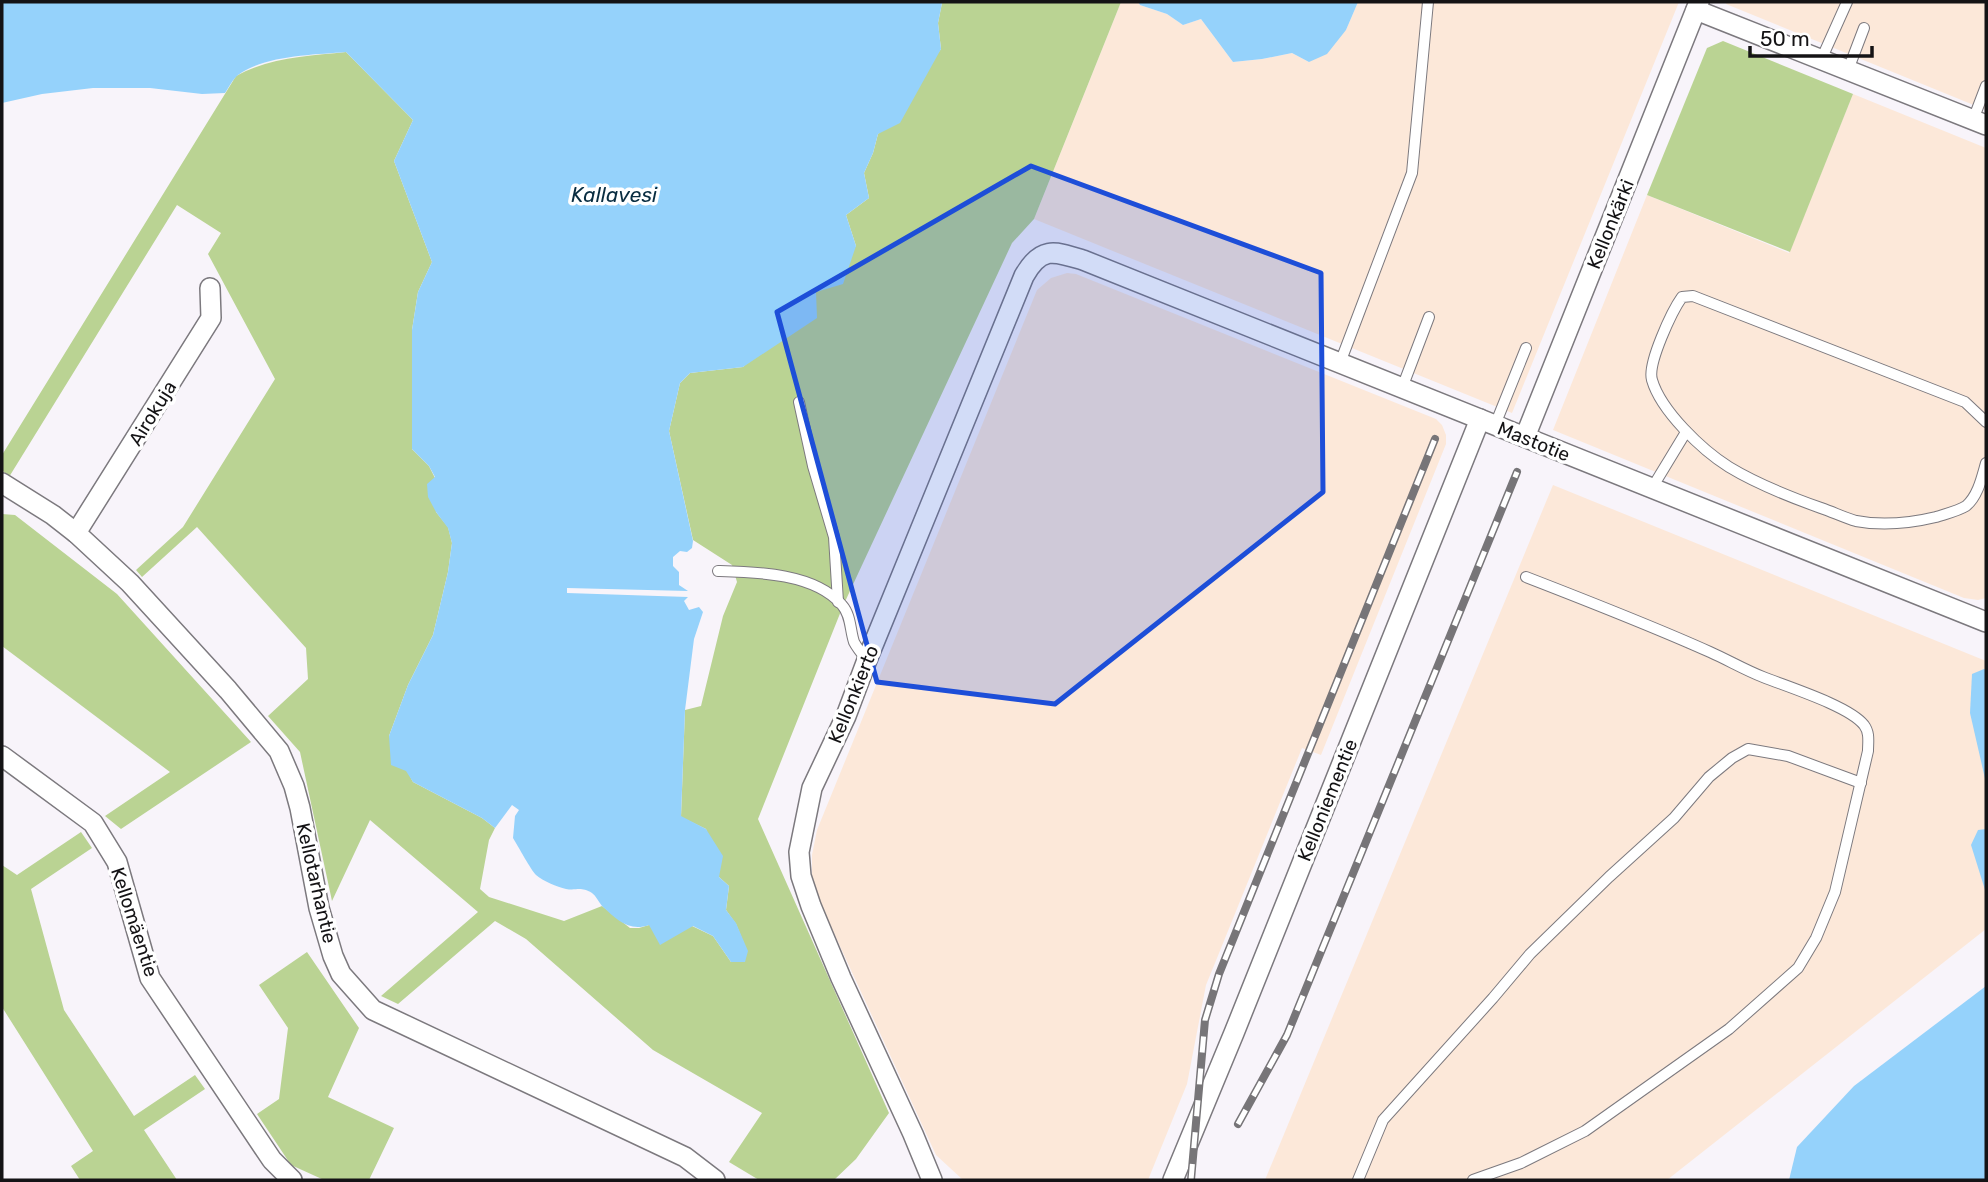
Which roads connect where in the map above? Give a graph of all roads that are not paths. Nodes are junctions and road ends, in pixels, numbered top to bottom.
1 (1429, 2) edge
2 (1847, 2) edge
3 (1698, 6) edge
4 (1864, 28) dead end
5 (1821, 60) junction
6 (1847, 70) junction
7 (1986, 86) edge
8 (1980, 122) edge
9 (1083, 260) joint
10 (210, 288) dead end
11 (1429, 317) dead end
12 (1526, 348) dead end
13 (1340, 363) junction
14 (1402, 388) junction
15 (799, 402) dead end
16 (1487, 422) junction
17 (1986, 422) edge
18 (1686, 432) junction
19 (1525, 437) junction
20 (1986, 463) edge
21 (2, 483) edge
22 (1652, 488) junction
23 (76, 533) junction
24 (718, 571) dead end
25 (1527, 577) dead end
26 (838, 602) junction
27 (1986, 622) edge
28 (867, 660) junction
29 (2, 756) edge
30 (1861, 783) junction
31 (292, 1180) edge
32 (715, 1180) edge
33 (932, 1180) edge
34 (1173, 1180) edge
35 (1358, 1180) edge
36 (1473, 1180) edge

1 - 13 lane
2 - 5 lane
3 - 5 street, Kellonkärki
3 - 19 street, Kellonkärki
4 - 6 lane
5 - 6 street, Kellonkärki
6 - 8 street, Kellonkärki
7 - 8 lane
9 - 13 street, Mastotie
9 - 28 street, Kellonkierto
10 - 23 street, Airokuja
11 - 14 lane
12 - 16 lane
13 - 14 street, Mastotie
14 - 16 street, Mastotie
15 - 26 lane
16 - 19 street, Mastotie
16 - 34 street, Kelloniementie
17 - 18 lane
18 - 20 lane
18 - 22 lane
19 - 22 street, Mastotie
21 - 23 street, Kellotarhantie
22 - 27 street, Mastotie
23 - 32 street, Kellotarhantie
24 - 26 lane
25 - 30 lane
26 - 28 lane
28 - 33 street, Kellonkierto
29 - 31 street, Kellomäentie
30 - 35 lane
30 - 36 lane

